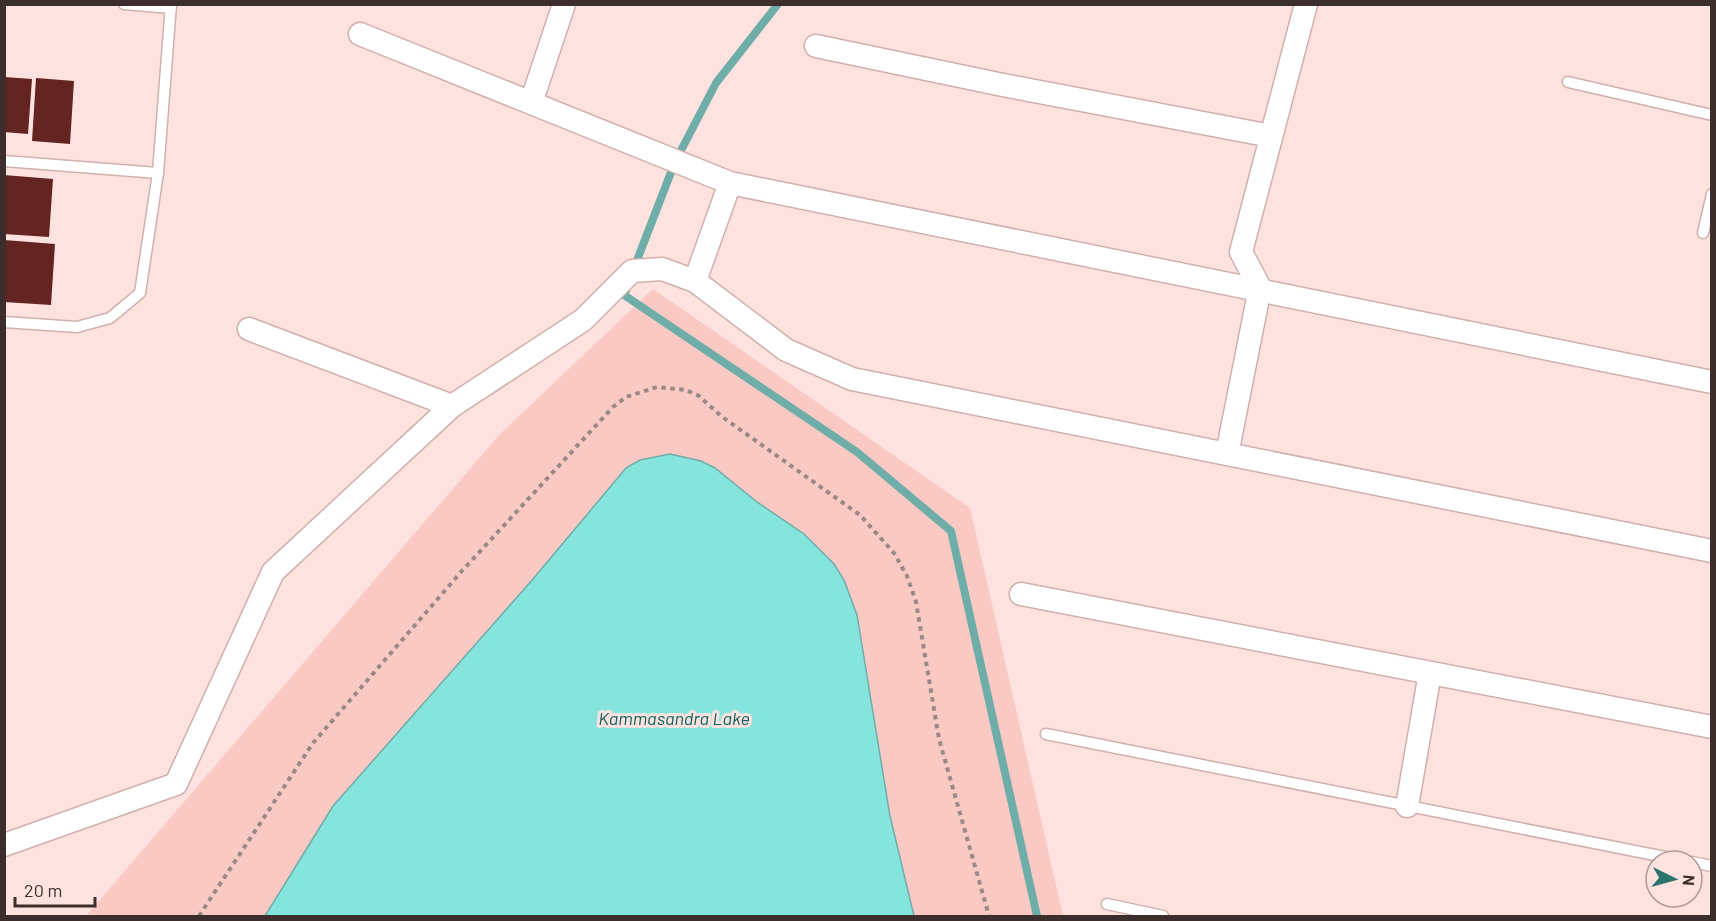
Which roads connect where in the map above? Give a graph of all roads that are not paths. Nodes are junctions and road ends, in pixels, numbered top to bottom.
1 (124, 4) edge
2 (564, 4) edge
3 (1306, 4) edge
4 (171, 6) edge
5 (360, 34) dead end
6 (816, 45) dead end
7 (1568, 82) dead end
8 (531, 103) junction
9 (1712, 115) edge
10 (1271, 136) junction
11 (4, 161) edge
12 (158, 173) junction
13 (730, 183) junction
14 (1712, 194) edge
15 (1703, 233) dead end
16 (695, 281) junction
17 (1260, 291) junction
18 (4, 322) edge
19 (249, 328) dead end
20 (1712, 382) edge
21 (452, 406) junction
22 (1227, 454) junction
23 (1712, 551) edge
24 (1021, 594) dead end
25 (1430, 673) junction
26 (1712, 727) edge
27 (1046, 734) dead end
28 (1407, 806) junction
29 (4, 845) edge
30 (1644, 853) edge
31 (1107, 904) dead end
32 (1164, 916) edge

1 - 4 lane
2 - 8 street
3 - 10 street
4 - 12 lane
5 - 8 street
6 - 10 street
7 - 9 lane
8 - 13 street
10 - 17 street
11 - 12 lane
12 - 18 lane
13 - 16 street
13 - 17 street
14 - 15 lane
16 - 21 street
16 - 22 street
17 - 20 street
17 - 22 street
19 - 21 street
21 - 29 street
22 - 23 street
24 - 25 street
25 - 26 street
25 - 28 street
27 - 28 lane
28 - 30 lane
31 - 32 lane

